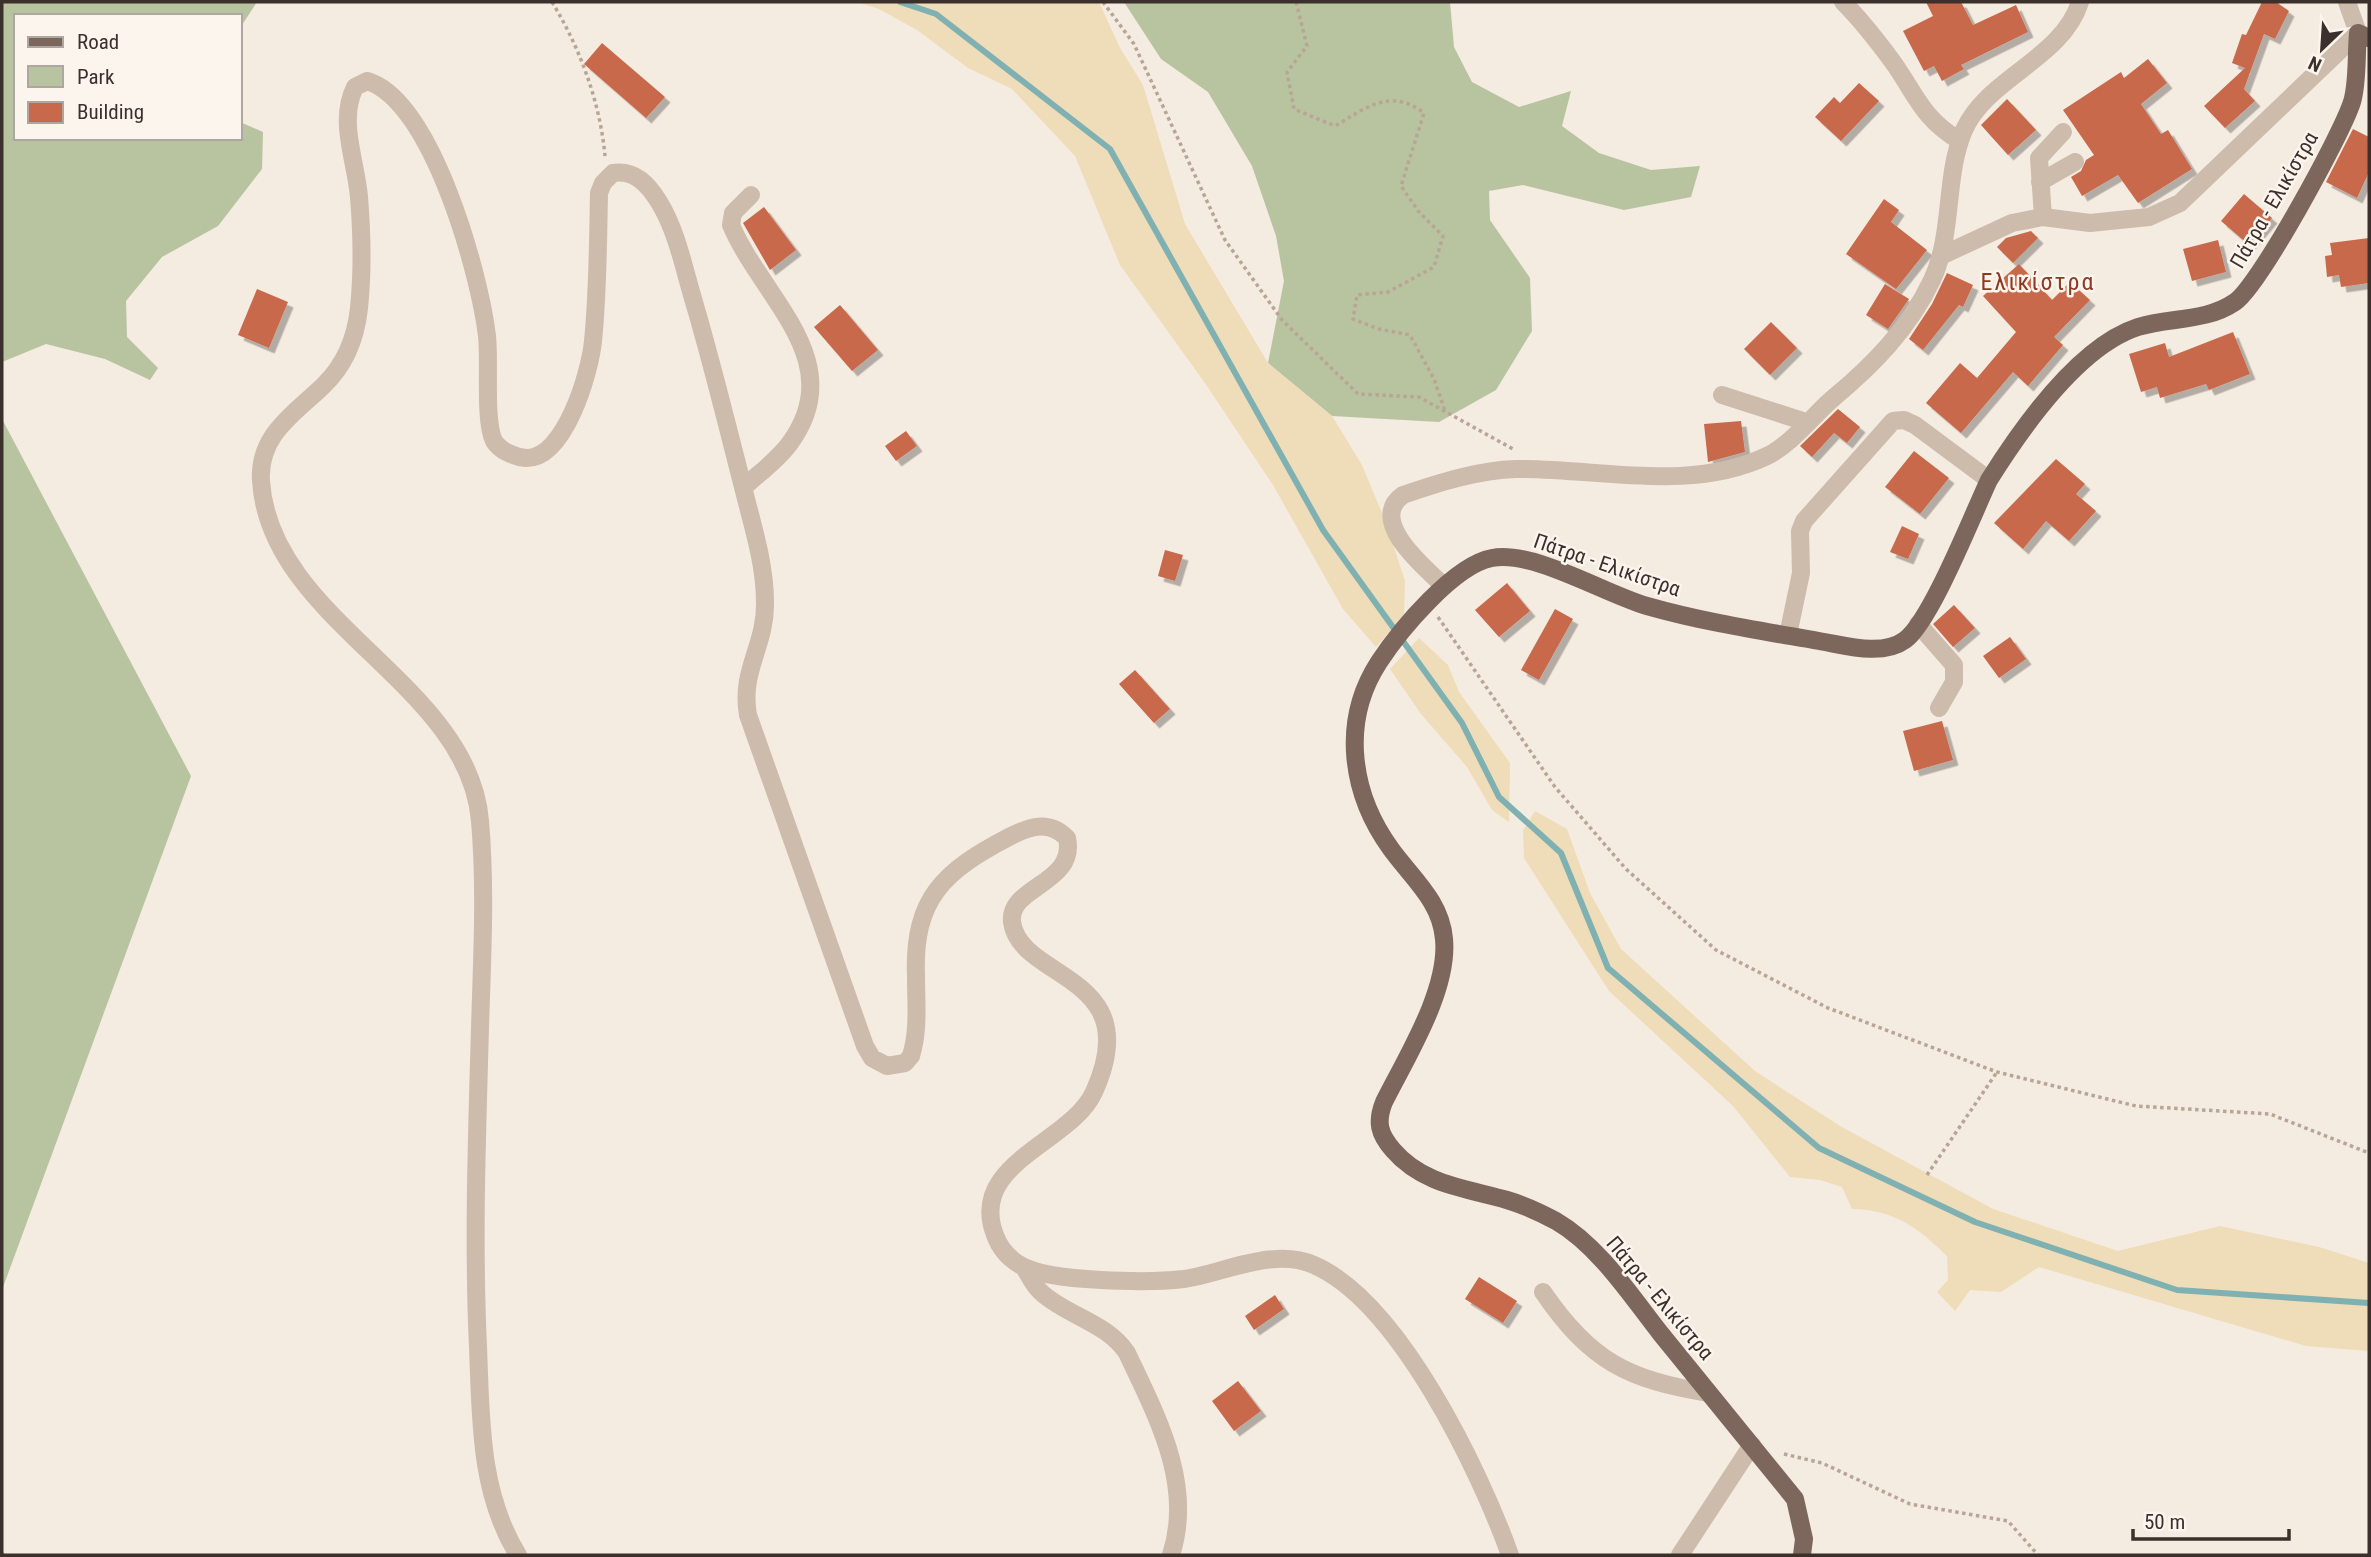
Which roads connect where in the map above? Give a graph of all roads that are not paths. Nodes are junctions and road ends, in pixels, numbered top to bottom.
1 (1843, 2) edge
2 (2080, 2) edge
3 (2347, 2) edge
4 (2364, 36) edge
5 (2063, 132) dead end
6 (1961, 141) junction
7 (2075, 162) dead end
8 (2040, 183) junction
9 (751, 195) dead end
10 (2043, 216) junction
11 (1942, 255) junction
12 (1723, 395) dead end
13 (1806, 422) junction
14 (1989, 480) junction
15 (743, 488) junction
16 (1443, 585) junction
17 (1918, 624) junction
18 (1788, 635) junction
19 (1939, 708) dead end
20 (1024, 1267) junction
21 (1543, 1292) dead end
22 (1709, 1393) junction
23 (1752, 1445) junction
24 (518, 1555) edge
25 (1171, 1555) edge
26 (1510, 1555) edge
27 (1680, 1555) edge
28 (1802, 1555) edge

1 - 6 street
2 - 6 street
3 - 4 street
4 - 10 street
4 - 14 main road, Πάτρα - Ελικίστρα
5 - 8 street
6 - 11 street
7 - 8 street
8 - 10 street
9 - 15 street
10 - 11 street
11 - 13 street
12 - 13 street
13 - 16 street
14 - 17 main road, Πάτρα - Ελικίστρα
14 - 18 street
15 - 20 street
15 - 24 street
16 - 18 main road, Πάτρα - Ελικίστρα
16 - 22 main road, Πάτρα - Ελικίστρα
17 - 18 main road, Πάτρα - Ελικίστρα
17 - 19 street
20 - 25 street
20 - 26 street
21 - 22 street
22 - 23 main road, Πάτρα - Ελικίστρα
23 - 27 street
23 - 28 main road, Πάτρα - Ελικίστρα

